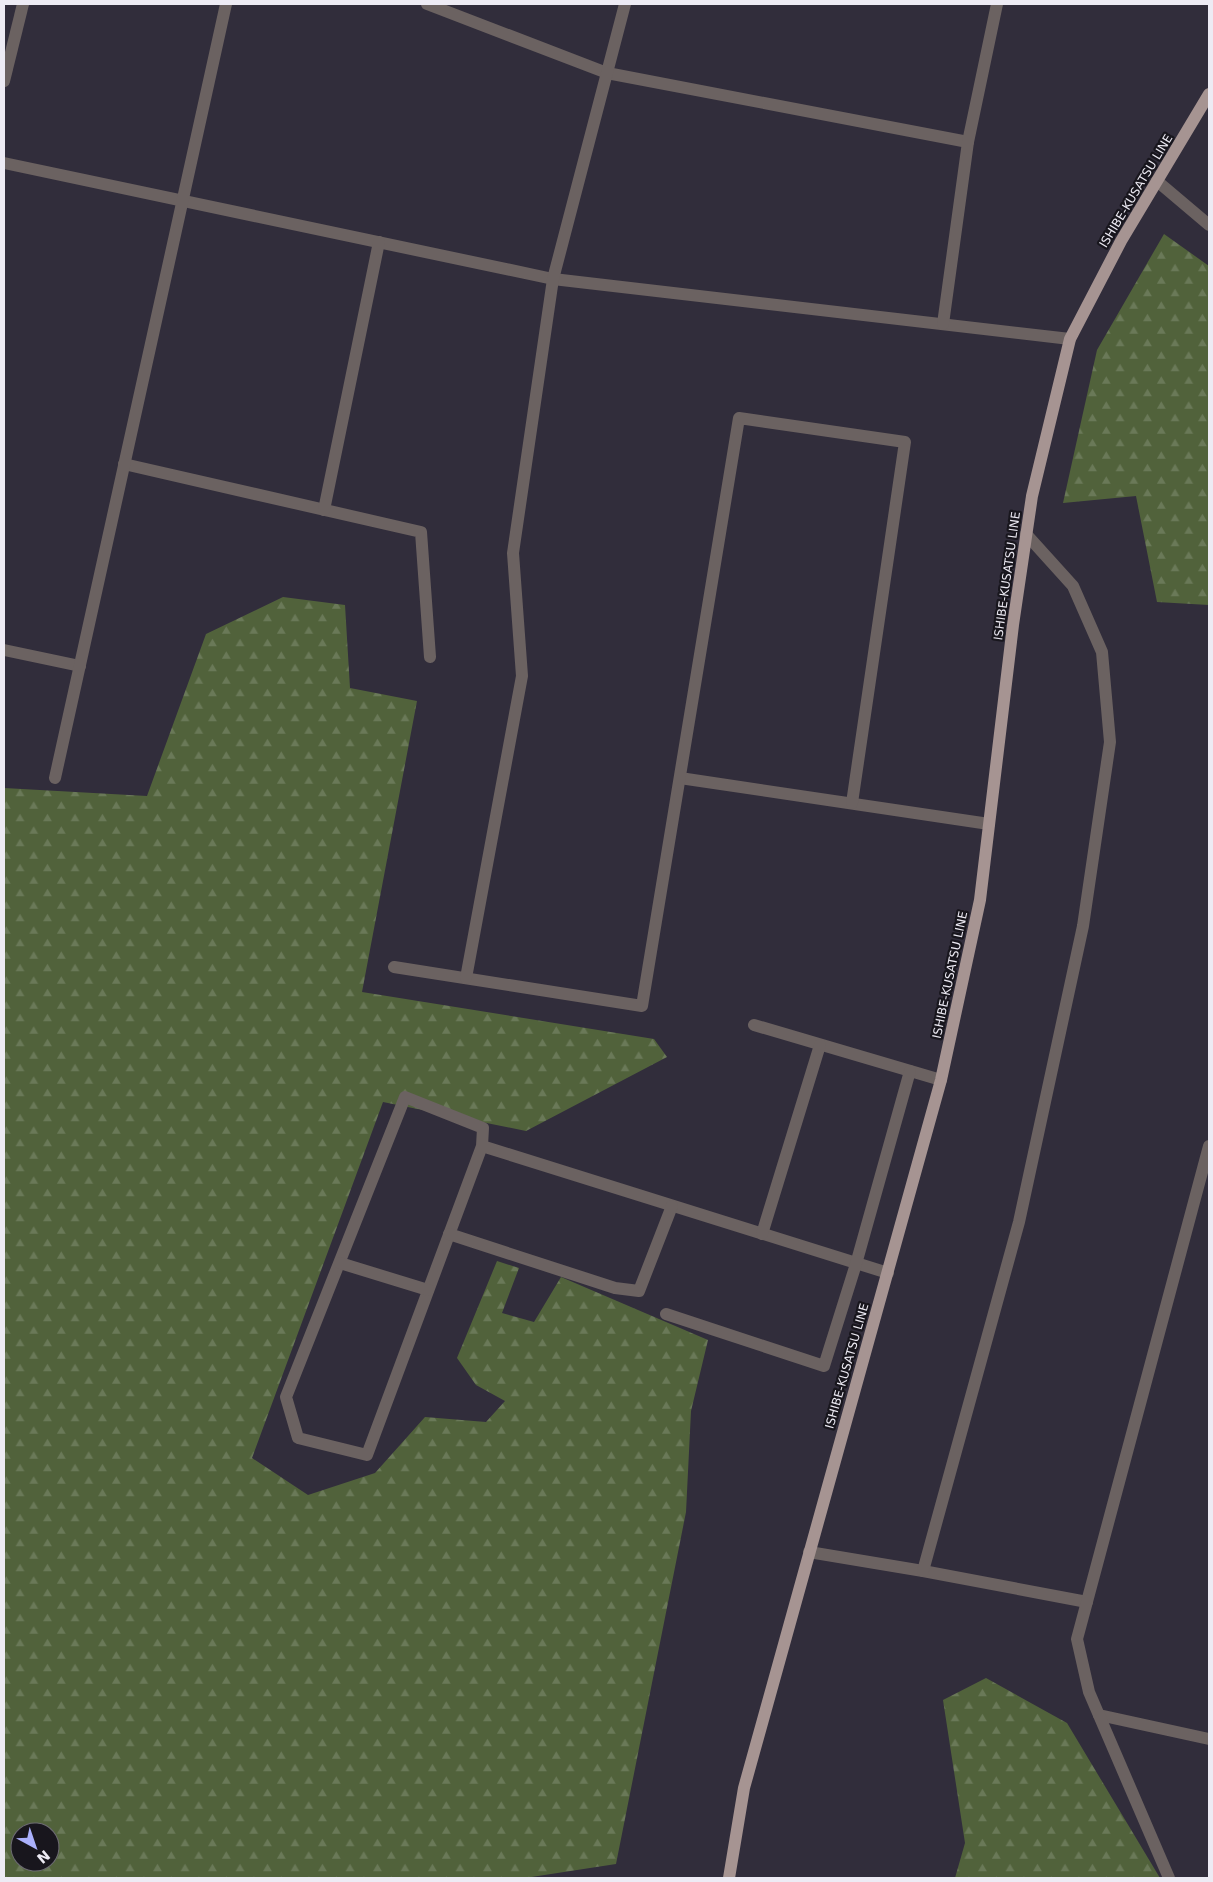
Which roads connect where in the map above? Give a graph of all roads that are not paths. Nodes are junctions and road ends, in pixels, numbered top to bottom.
1 (23, 4) edge
2 (226, 4) edge
3 (427, 4) edge
4 (624, 4) edge
5 (997, 4) edge
6 (607, 73) junction
7 (4, 80) edge
8 (1209, 94) edge
9 (968, 142) junction
10 (4, 163) edge
11 (1157, 181) junction
12 (182, 201) junction
13 (1209, 225) edge
14 (379, 242) junction
15 (553, 279) junction
16 (944, 324) junction
17 (1070, 339) junction
18 (124, 464) junction
19 (324, 510) junction
20 (1026, 534) junction
21 (4, 650) edge
22 (430, 657) dead end
23 (80, 666) junction
24 (55, 778) dead end
25 (680, 778) junction
26 (852, 804) junction
27 (989, 824) junction
28 (394, 967) dead end
29 (466, 978) junction
30 (754, 1025) dead end
31 (820, 1045) junction
32 (910, 1071) junction
33 (941, 1080) junction
34 (482, 1146) junction
35 (1209, 1146) edge
36 (672, 1206) junction
37 (449, 1234) junction
38 (762, 1234) junction
39 (340, 1263) junction
40 (856, 1264) junction
41 (888, 1273) junction
42 (428, 1290) junction
43 (666, 1314) dead end
44 (809, 1552) junction
45 (923, 1571) junction
46 (1087, 1602) junction
47 (1099, 1715) junction
48 (1209, 1739) edge
49 (729, 1878) edge
50 (1169, 1878) edge

1 - 7 street
2 - 12 street
3 - 6 street
4 - 6 street
5 - 9 street
6 - 9 street
6 - 15 street
8 - 11 main road, ISHIBE-KUSATSU LINE
9 - 16 street
10 - 12 street
11 - 13 street
11 - 17 main road, ISHIBE-KUSATSU LINE
12 - 14 street
12 - 18 street
14 - 15 street
14 - 19 street
15 - 16 street
15 - 29 street
16 - 17 street
17 - 20 main road, ISHIBE-KUSATSU LINE
18 - 19 street
18 - 23 street
19 - 22 street
20 - 27 main road, ISHIBE-KUSATSU LINE
20 - 45 street
21 - 23 street
23 - 24 street
25 - 26 street
25 - 26 street
25 - 29 street
26 - 27 street
27 - 33 main road, ISHIBE-KUSATSU LINE
28 - 29 street
30 - 31 street
31 - 32 street
31 - 38 street
32 - 33 street
32 - 40 street
33 - 41 main road, ISHIBE-KUSATSU LINE
34 - 36 street
34 - 37 street
34 - 39 street
35 - 46 street
36 - 37 street
36 - 38 street
37 - 42 street
38 - 40 street
39 - 42 street
39 - 42 street
40 - 41 street
40 - 43 street
41 - 44 main road, ISHIBE-KUSATSU LINE
44 - 45 street
44 - 49 main road, ISHIBE-KUSATSU LINE
45 - 46 street
46 - 47 street
47 - 48 street
47 - 50 street

